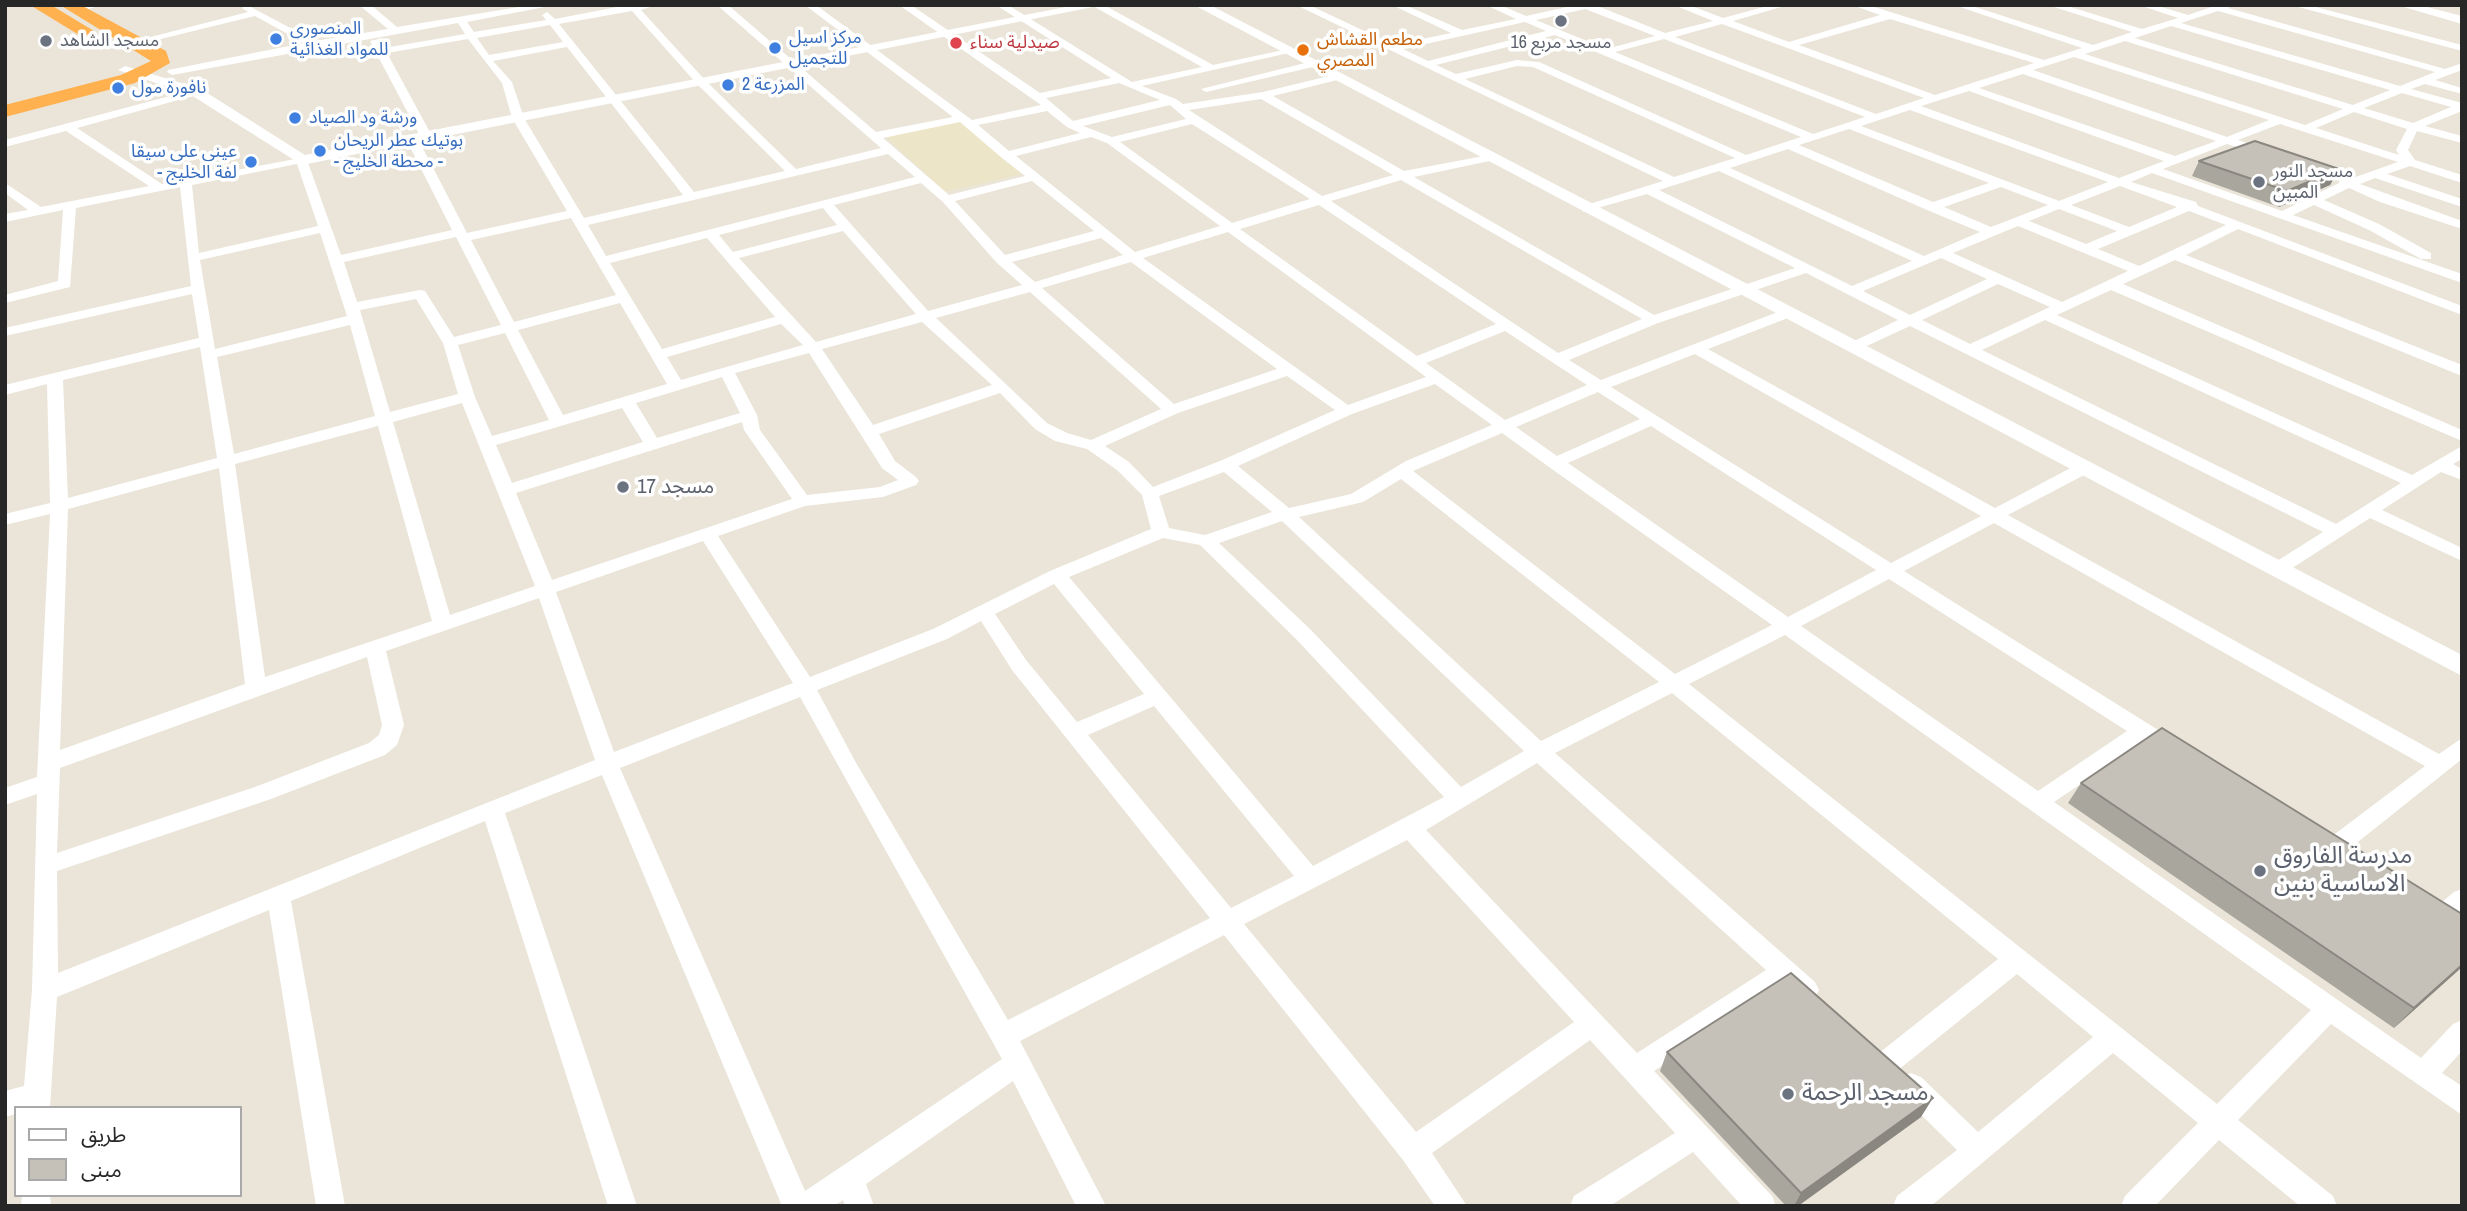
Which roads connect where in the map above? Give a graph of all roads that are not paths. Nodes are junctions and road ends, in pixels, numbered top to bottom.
1 (38, 5) edge
2 (97, 5) edge
3 (242, 5) edge
4 (364, 5) edge
5 (487, 5) edge
6 (651, 5) edge
7 (722, 5) edge
8 (810, 5) edge
9 (904, 5) edge
10 (1001, 5) edge
11 (1096, 5) edge
12 (1200, 5) edge
13 (1301, 5) edge
14 (1397, 5) edge
15 (1491, 5) edge
16 (1704, 5) edge
17 (1783, 5) edge
18 (1857, 5) edge
19 (1959, 5) edge
20 (2053, 5) edge
21 (2144, 5) edge
22 (2296, 5) edge
23 (2403, 5) edge
24 (545, 6) edge
25 (1586, 6) edge
26 (71, 7) edge
27 (633, 7) edge
28 (1684, 7) edge
29 (2222, 7) edge
30 (257, 13) junction
31 (505, 13) junction
32 (1892, 15) junction
33 (2188, 18) junction
34 (461, 20) junction
35 (1024, 20) junction
36 (1525, 20) junction
37 (2462, 20) edge
38 (1722, 21) junction
39 (553, 22) junction
40 (2169, 23) junction
41 (394, 30) junction
42 (1556, 32) junction
43 (2141, 32) junction
44 (371, 34) junction
45 (1462, 34) junction
46 (471, 35) junction
47 (945, 35) junction
48 (1664, 36) junction
49 (2125, 37) junction
50 (136, 42) junction
51 (314, 44) junction
52 (570, 44) junction
53 (1789, 45) junction
54 (2092, 48) junction
55 (2462, 48) edge
56 (1391, 49) junction
57 (867, 50) junction
58 (382, 51) junction
59 (1288, 52) junction
60 (1605, 52) junction
61 (2074, 54) junction
62 (486, 59) junction
63 (2043, 63) junction
64 (1313, 64) junction
65 (788, 65) junction
66 (1425, 65) junction
67 (2462, 66) edge
68 (1212, 68) junction
69 (146, 69) junction
70 (2022, 70) junction
71 (2445, 72) junction
72 (1183, 75) junction
73 (1337, 77) junction
74 (1454, 78) junction
75 (2424, 80) junction
76 (701, 82) junction
77 (1125, 82) junction
78 (1967, 87) junction
79 (1206, 89) junction
80 (2401, 89) junction
81 (193, 90) junction
82 (2462, 91) edge
83 (1263, 95) junction
84 (1934, 98) junction
85 (612, 100) junction
86 (1226, 100) junction
87 (1043, 102) junction
88 (5, 103) edge
89 (1909, 106) junction
90 (2462, 107) edge
91 (2354, 109) junction
92 (1182, 110) junction
93 (5, 111) edge
94 (1875, 117) junction
95 (518, 118) junction
96 (2280, 120) junction
97 (966, 121) junction
98 (1071, 125) junction
99 (1851, 126) junction
100 (68, 127) junction
101 (2414, 127) junction
102 (2306, 128) junction
103 (1093, 133) junction
104 (875, 136) junction
105 (419, 137) junction
106 (1811, 137) junction
107 (2462, 139) edge
108 (1111, 141) junction
109 (2227, 141) junction
110 (1786, 144) junction
111 (5, 145) edge
112 (890, 150) junction
113 (1006, 155) junction
114 (1490, 157) junction
115 (1744, 158) junction
116 (2276, 158) edge
117 (302, 160) junction
118 (2176, 161) junction
119 (2410, 162) junction
120 (1717, 166) junction
121 (2154, 170) junction
122 (794, 174) junction
123 (2325, 174) edge
124 (2375, 174) junction
125 (1405, 175) junction
126 (1034, 177) junction
127 (923, 179) junction
128 (2462, 179) edge
129 (1674, 182) junction
130 (2120, 182) junction
131 (186, 183) junction
132 (2000, 183) junction
133 (2350, 183) junction
134 (5, 187) edge
135 (160, 188) junction
136 (1649, 190) junction
137 (2220, 193) junction
138 (692, 198) junction
139 (947, 199) junction
140 (2314, 200) junction
141 (1323, 202) junction
142 (826, 204) junction
143 (2462, 204) edge
144 (70, 205) junction
145 (2061, 206) junction
146 (1932, 207) junction
147 (2187, 207) junction
148 (1588, 209) junction
149 (39, 212) junction
150 (2283, 215) junction
151 (5, 218) edge
152 (578, 218) junction
153 (2018, 221) junction
154 (2236, 225) junction
155 (2462, 225) edge
156 (844, 227) junction
157 (326, 228) junction
158 (1232, 228) junction
159 (2128, 231) junction
160 (1991, 232) junction
161 (1102, 233) junction
162 (711, 234) junction
163 (460, 235) junction
164 (2086, 248) junction
165 (1941, 253) junction
166 (732, 256) junction
167 (2175, 256) junction
168 (1133, 257) junction
169 (193, 258) junction
170 (336, 260) junction
171 (1002, 260) junction
172 (1922, 260) junction
173 (601, 261) junction
174 (1805, 269) junction
175 (2139, 271) junction
176 (2462, 278) edge
177 (1997, 279) junction
178 (2110, 284) junction
179 (1032, 287) junction
180 (200, 288) junction
181 (1742, 290) junction
182 (1851, 291) junction
183 (622, 298) junction
184 (5, 299) edge
185 (65, 302) junction
186 (2062, 307) junction
187 (2462, 311) edge
188 (354, 313) junction
189 (1788, 313) junction
190 (2045, 316) junction
191 (926, 317) junction
192 (784, 319) junction
193 (1907, 319) junction
194 (1653, 320) junction
195 (1506, 326) junction
196 (511, 328) junction
197 (5, 332) edge
198 (450, 343) junction
199 (813, 347) junction
200 (1853, 347) junction
201 (207, 348) junction
202 (1698, 350) junction
203 (1970, 350) junction
204 (657, 355) junction
205 (1557, 359) junction
206 (1415, 362) junction
207 (1291, 369) junction
208 (726, 371) junction
209 (2462, 372) edge
210 (55, 377) junction
211 (1437, 378) junction
212 (1599, 386) junction
213 (677, 387) junction
214 (1003, 387) junction
215 (5, 390) edge
216 (467, 397) junction
217 (627, 402) junction
218 (1172, 410) junction
219 (1346, 411) junction
220 (748, 415) junction
221 (384, 419) junction
222 (1652, 419) junction
223 (558, 422) junction
224 (1505, 427) junction
225 (869, 432) junction
226 (2462, 436) edge
227 (487, 443) junction
228 (1093, 444) junction
229 (653, 445) junction
230 (2462, 451) edge
231 (226, 459) junction
232 (1555, 463) junction
233 (1226, 465) junction
234 (2440, 465) junction
235 (2084, 468) junction
236 (1402, 471) junction
237 (2462, 475) edge
238 (2411, 481) junction
239 (507, 490) junction
240 (1150, 494) junction
241 (802, 502) junction
242 (59, 505) junction
243 (2371, 512) junction
244 (1285, 514) junction
245 (1994, 516) junction
246 (5, 520) edge
247 (1161, 532) junction
248 (2338, 532) junction
249 (708, 535) junction
250 (1206, 541) junction
251 (2462, 555) edge
252 (2276, 570) junction
253 (1891, 571) junction
254 (1057, 575) junction
255 (546, 589) junction
256 (985, 613) junction
257 (443, 624) junction
258 (1786, 626) junction
259 (375, 648) junction
260 (2462, 667) edge
261 (1672, 682) junction
262 (805, 686) junction
263 (256, 688) junction
264 (1158, 696) junction
265 (2143, 731) junction
266 (1076, 732) junction
267 (2462, 746) edge
268 (1539, 752) junction
269 (2190, 761) edge
270 (607, 762) junction
271 (2441, 765) junction
272 (48, 773) junction
273 (5, 797) edge
274 (1459, 799) junction
275 (2038, 802) junction
276 (492, 808) junction
277 (1410, 828) junction
278 (2325, 846) joint
279 (2352, 863) edge
280 (45, 866) junction
281 (1310, 878) junction
282 (278, 894) junction
283 (2462, 900) edge
284 (2439, 919) edge
285 (1225, 922) junction
286 (2017, 960) junction
287 (1784, 971) junction
288 (45, 990) junction
289 (1826, 1007) edge
290 (2328, 1010) junction
291 (1592, 1024) junction
292 (2462, 1032) edge
293 (1003, 1036) junction
294 (2113, 1037) junction
295 (1867, 1044) edge
296 (1888, 1062) junction
297 (1018, 1063) junction
298 (1634, 1069) junction
299 (2423, 1075) junction
300 (36, 1101) edge
301 (2462, 1102) edge
302 (5, 1104) edge
303 (2218, 1122) junction
304 (1696, 1135) junction
305 (1413, 1150) junction
306 (1978, 1151) junction
307 (855, 1193) edge
308 (331, 1206) edge
309 (623, 1206) edge
310 (797, 1206) edge
311 (809, 1206) edge
312 (1092, 1206) edge
313 (1453, 1206) edge
314 (1584, 1206) edge
315 (1762, 1206) edge
316 (1907, 1206) edge
317 (2135, 1206) edge
318 (2323, 1206) edge

1 - 69 highway
2 - 26 street
3 - 30 street
4 - 41 street
5 - 31 street
6 - 27 street
7 - 65 street
8 - 57 street
9 - 47 street
10 - 35 street
11 - 35 street
11 - 68 street
12 - 59 street
13 - 56 street
14 - 45 street
15 - 36 street
16 - 28 street
17 - 38 street
18 - 32 street
19 - 54 street
20 - 43 street
21 - 33 street
22 - 55 street
23 - 37 street
24 - 31 street
24 - 39 street
25 - 36 street
25 - 48 street
26 - 50 highway
27 - 39 street
27 - 76 street
28 - 38 street
29 - 33 street
29 - 71 street
30 - 50 street
30 - 51 street
31 - 34 street
32 - 53 street
32 - 63 street
33 - 40 street
34 - 41 street
34 - 46 street
35 - 47 street
35 - 77 street
36 - 42 street
36 - 45 street
38 - 48 street
38 - 53 street
39 - 46 street
39 - 52 street
40 - 43 street
40 - 80 street
41 - 44 street
42 - 60 street
42 - 66 street
43 - 49 street
44 - 51 street
44 - 58 street
45 - 56 street
46 - 58 street
46 - 62 street
47 - 57 street
47 - 87 street
48 - 60 street
48 - 94 street
49 - 54 street
49 - 91 street
50 - 69 highway
51 - 69 street
52 - 62 street
52 - 85 street
53 - 84 street
54 - 61 street
56 - 66 street
57 - 65 street
57 - 97 street
58 - 105 street
59 - 64 street
59 - 68 street
60 - 106 street
61 - 63 street
61 - 96 street
62 - 95 street
63 - 70 street
64 - 73 street
64 - 79 street
65 - 76 street
65 - 104 street
66 - 74 street
67 - 71 street
68 - 72 street
69 - 81 street
69 - 81 street
69 - 88 highway
69 - 93 highway
70 - 78 street
70 - 109 street
71 - 75 street
72 - 77 street
72 - 79 street
73 - 83 street
73 - 114 street
74 - 115 street
74 - 129 street
75 - 80 street
75 - 82 street
76 - 85 street
76 - 122 street
77 - 87 street
77 - 92 street
78 - 84 street
78 - 118 street
79 - 86 street
80 - 90 street
80 - 91 street
81 - 100 street
81 - 117 street
83 - 86 street
83 - 125 street
84 - 89 street
85 - 95 street
85 - 138 street
86 - 92 street
87 - 97 street
87 - 98 street
89 - 94 street
89 - 130 street
90 - 101 street
91 - 101 street
91 - 102 street
92 - 98 street
92 - 108 street
92 - 141 street
94 - 99 street
95 - 105 street
95 - 152 street
96 - 102 street
96 - 109 street
97 - 104 street
97 - 113 street
98 - 103 street
99 - 106 street
99 - 132 street
100 - 111 street
100 - 135 street
101 - 107 street
101 - 119 street
102 - 119 street
103 - 108 street
103 - 113 street
104 - 112 street
105 - 117 street
105 - 163 street
106 - 110 street
108 - 158 street
109 - 116 street
109 - 118 street
110 - 115 street
110 - 146 street
112 - 122 street
112 - 127 street
113 - 126 street
114 - 125 street
114 - 148 street
115 - 120 street
117 - 131 street
117 - 157 street
118 - 121 street
119 - 124 street
119 - 128 street
120 - 129 street
120 - 172 street
121 - 130 street
121 - 137 street
122 - 138 street
123 - 133 street
124 - 133 street
124 - 143 street
125 - 141 street
125 - 194 street
126 - 139 street
126 - 161 street
127 - 139 street
127 - 142 street
129 - 136 street
130 - 145 street
130 - 147 street
131 - 135 street
131 - 169 street
132 - 145 street
132 - 146 street
133 - 140 street
133 - 155 street
134 - 149 street
135 - 144 street
136 - 148 street
136 - 174 street
137 - 147 street
137 - 150 street
138 - 152 street
139 - 171 street
140 - 150 street
140 - 176 street
141 - 158 street
141 - 195 street
142 - 156 street
142 - 162 street
144 - 149 street
144 - 185 street
145 - 153 street
145 - 159 street
146 - 160 street
147 - 154 street
147 - 159 street
148 - 181 street
149 - 151 street
150 - 176 street
152 - 163 street
152 - 173 street
153 - 160 street
153 - 164 street
154 - 167 street
154 - 187 street
156 - 166 street
156 - 191 street
157 - 169 street
157 - 170 street
158 - 168 street
158 - 206 street
159 - 164 street
160 - 165 street
161 - 168 street
161 - 171 street
162 - 166 street
162 - 173 street
163 - 170 street
163 - 196 street
164 - 175 street
165 - 172 street
165 - 177 street
166 - 192 street
167 - 175 street
167 - 209 street
168 - 179 street
168 - 207 street
169 - 180 street
170 - 188 street
171 - 179 street
172 - 182 street
173 - 183 street
174 - 181 street
174 - 182 street
175 - 178 street
177 - 186 street
177 - 193 street
178 - 186 street
178 - 226 street
179 - 191 street
179 - 218 street
180 - 185 street
180 - 201 street
181 - 189 street
181 - 194 street
182 - 193 street
183 - 196 street
183 - 204 street
184 - 185 street
185 - 197 street
186 - 190 street
188 - 198 street
188 - 201 street
188 - 221 street
189 - 200 street
189 - 202 street
190 - 203 street
190 - 238 street
191 - 199 street
191 - 214 street
192 - 199 street
192 - 204 street
193 - 200 street
193 - 203 street
194 - 205 street
195 - 205 street
195 - 206 street
196 - 198 street
196 - 223 street
198 - 216 street
199 - 208 street
199 - 225 street
200 - 235 street
201 - 210 street
201 - 231 street
202 - 212 street
202 - 245 street
203 - 248 street
204 - 213 street
205 - 212 street
206 - 211 street
207 - 218 street
207 - 219 street
208 - 213 street
208 - 220 street
210 - 215 street
210 - 242 street
211 - 219 street
211 - 224 street
212 - 222 street
212 - 224 street
213 - 217 street
214 - 225 street
214 - 228 street
216 - 221 street
216 - 227 street
217 - 223 street
217 - 229 street
218 - 228 street
219 - 233 street
220 - 229 street
220 - 241 street
221 - 231 street
221 - 257 street
222 - 232 street
222 - 253 street
223 - 227 street
224 - 232 street
224 - 236 street
225 - 241 street
227 - 239 street
228 - 240 street
229 - 239 street
230 - 234 street
231 - 242 street
231 - 263 street
232 - 258 street
233 - 240 street
233 - 244 street
234 - 237 street
234 - 238 street
235 - 245 street
235 - 252 street
236 - 244 street
236 - 261 street
238 - 243 street
239 - 255 street
240 - 247 street
241 - 249 street
242 - 246 street
242 - 272 street
243 - 248 street
243 - 251 street
244 - 250 street
244 - 268 street
245 - 253 street
245 - 271 street
247 - 250 street
247 - 254 street
248 - 252 street
249 - 255 street
249 - 262 street
250 - 274 street
252 - 260 street
253 - 258 street
253 - 265 street
254 - 256 street
254 - 264 street
255 - 257 street
255 - 270 street
256 - 262 street
256 - 266 street
257 - 259 street
258 - 261 street
258 - 275 street
259 - 263 street
259 - 280 street
261 - 268 street
261 - 286 street
262 - 270 street
262 - 293 street
263 - 272 street
264 - 266 street
264 - 281 street
265 - 269 street
265 - 275 street
266 - 285 street
267 - 271 street
268 - 274 street
268 - 287 street
270 - 276 street
270 - 310 street
271 - 278 street
272 - 273 street
272 - 280 street
274 - 277 street
275 - 290 street
276 - 282 street
276 - 309 street
277 - 281 street
277 - 291 street
278 - 279 street
280 - 288 street
281 - 285 street
282 - 288 street
282 - 308 street
283 - 284 street
285 - 293 street
285 - 305 street
286 - 294 street
286 - 296 street
287 - 289 street
287 - 298 street
288 - 300 street
290 - 299 street
290 - 303 street
291 - 298 street
291 - 305 street
292 - 299 street
293 - 297 street
294 - 303 street
294 - 306 street
295 - 296 street
296 - 306 street
297 - 307 street
297 - 312 street
298 - 304 street
299 - 301 street
300 - 302 street
303 - 317 street
303 - 318 street
304 - 314 street
304 - 315 street
305 - 313 street
306 - 316 street
307 - 311 street

